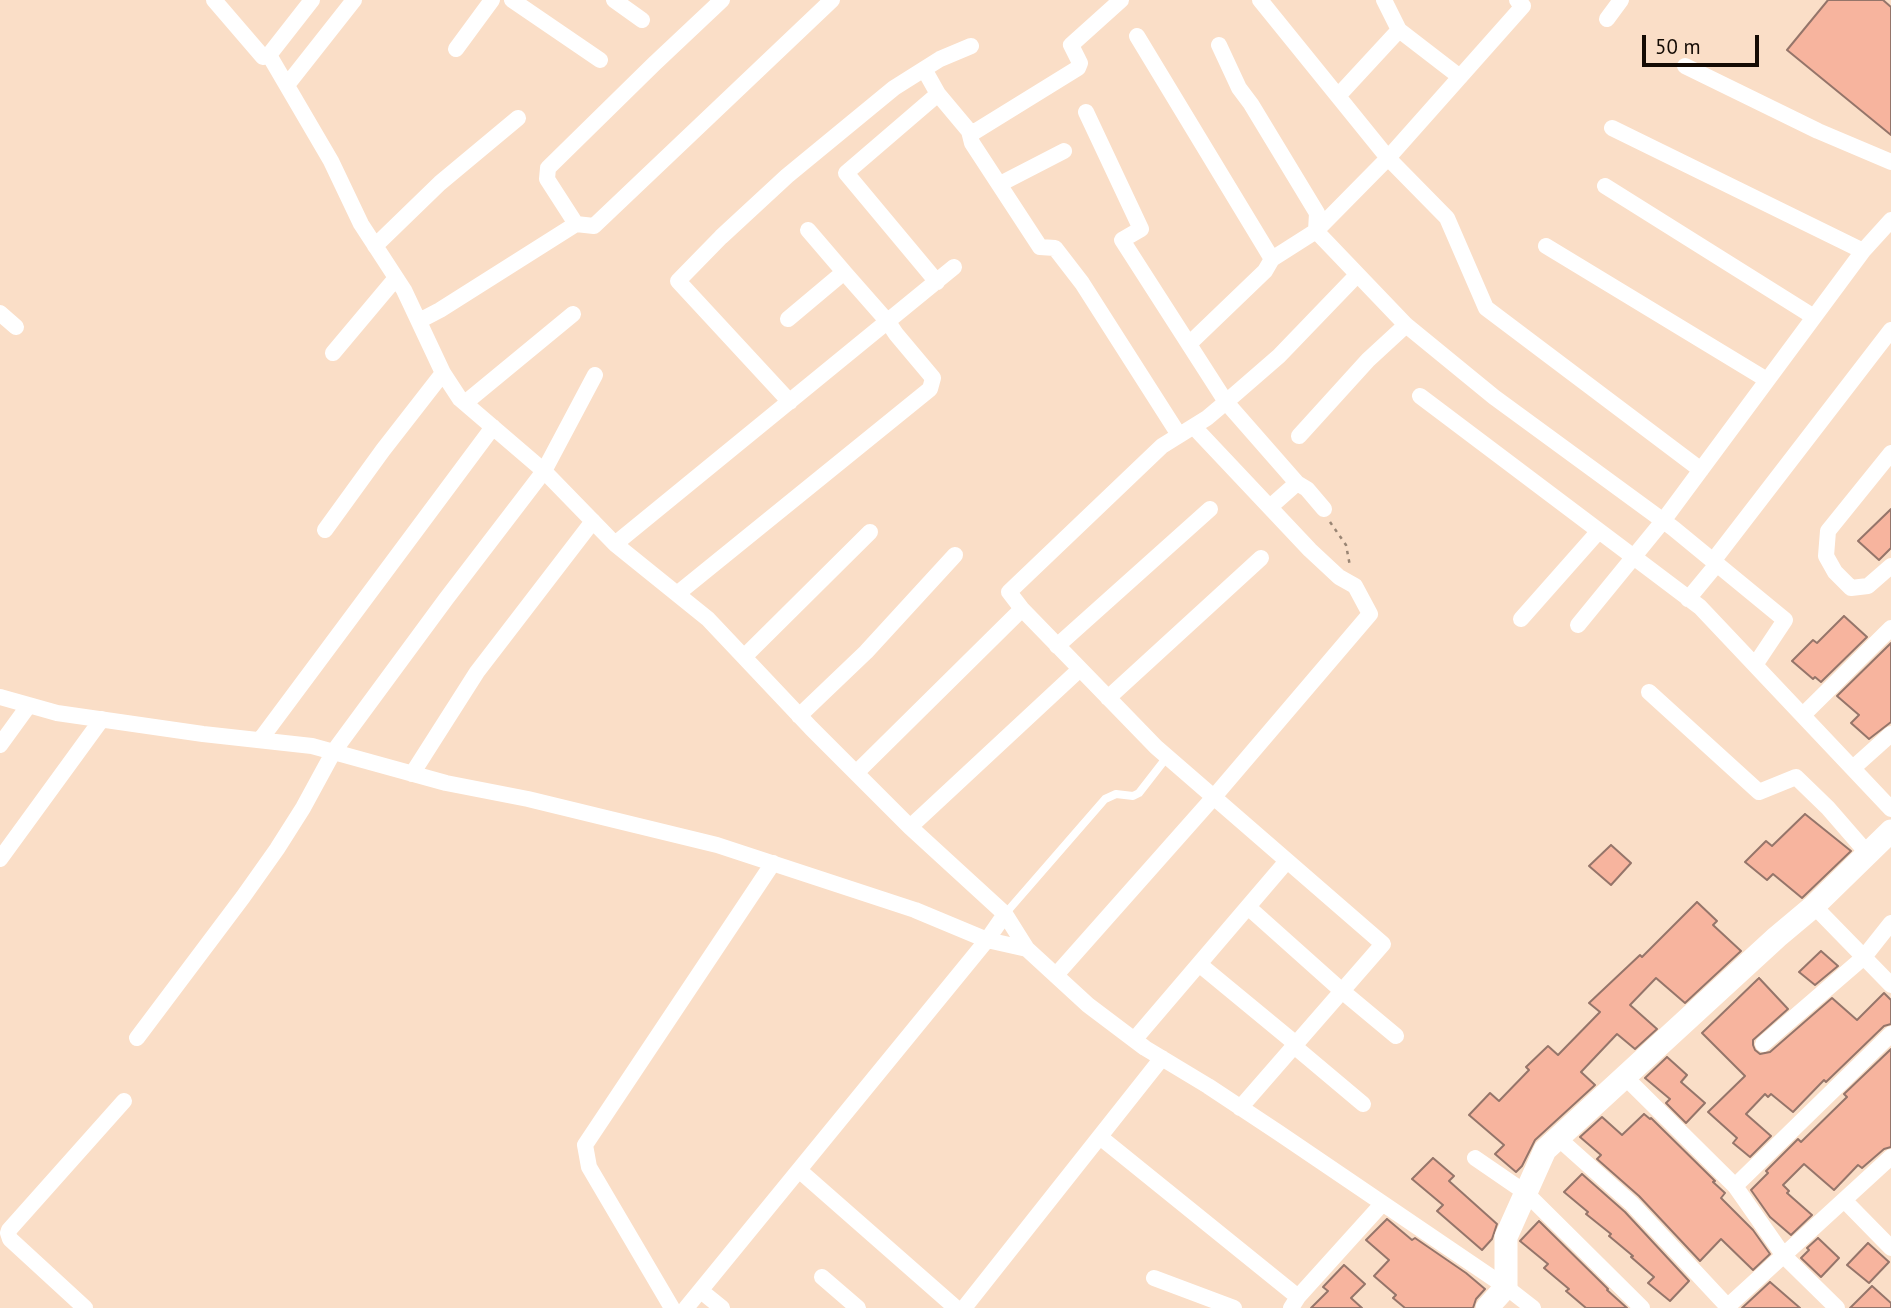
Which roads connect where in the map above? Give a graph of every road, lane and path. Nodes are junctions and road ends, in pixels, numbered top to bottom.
1 (214, 0) edge
2 (312, 0) edge
3 (354, 0) edge
4 (492, 0) edge
5 (512, 0) edge
6 (614, 0) edge
7 (722, 0) edge
8 (832, 0) edge
9 (1121, 0) edge
10 (1260, 0) edge
11 (1384, 0) edge
12 (1621, 0) edge
13 (1523, 2) edge
14 (1607, 19) dead end
15 (642, 20) dead end
16 (1399, 30) junction
17 (1138, 36) dead end
18 (971, 46) dead end
19 (1219, 46) dead end
20 (456, 49) dead end
21 (269, 55) junction
22 (600, 60) dead end
23 (1685, 66) dead end
24 (924, 69) junction
25 (1461, 77) junction
26 (287, 85) junction
27 (938, 94) junction
28 (1338, 96) junction
29 (1086, 112) dead end
30 (518, 118) dead end
31 (1612, 128) dead end
32 (970, 131) junction
33 (1064, 151) dead end
34 (1388, 158) junction
35 (1891, 162) edge
36 (1000, 184) junction
37 (1605, 186) dead end
38 (1891, 220) edge
39 (576, 224) junction
40 (808, 230) dead end
41 (1316, 231) junction
42 (375, 246) junction
43 (1546, 246) dead end
44 (1863, 251) junction
45 (1272, 259) junction
46 (954, 267) dead end
47 (844, 271) junction
48 (1357, 275) junction
49 (396, 278) junction
50 (937, 282) junction
51 (0, 313) edge
52 (573, 314) dead end
53 (1814, 317) junction
54 (788, 319) dead end
55 (419, 321) junction
56 (888, 322) junction
57 (1406, 325) junction
58 (16, 327) dead end
59 (1891, 330) edge
60 (1189, 344) junction
61 (333, 353) dead end
62 (443, 373) junction
63 (595, 375) dead end
64 (1768, 380) junction
65 (1420, 396) dead end
66 (789, 402) junction
67 (1226, 402) junction
68 (465, 403) junction
69 (493, 427) junction
70 (1187, 431) junction
71 (1299, 436) dead end
72 (1891, 453) edge
73 (1701, 470) junction
74 (544, 471) junction
75 (1297, 483) junction
76 (1270, 507) junction
77 (1210, 509) dead end
78 (1324, 509) joint
79 (593, 521) junction
80 (1663, 521) junction
81 (325, 530) dead end
82 (870, 532) dead end
83 (1598, 532) junction
84 (615, 544) junction
85 (955, 555) dead end
86 (1261, 558) dead end
87 (1634, 559) junction
88 (1715, 562) junction
89 (1891, 566) edge
90 (1355, 586) junction
91 (677, 594) junction
92 (1688, 599) junction
93 (1022, 609) junction
94 (1521, 619) dead end
95 (1578, 625) dead end
96 (1891, 628) edge
97 (1057, 646) junction
98 (744, 657) junction
99 (1755, 665) junction
100 (1080, 669) junction
101 (1649, 692) dead end
102 (0, 697) edge
103 (1108, 698) junction
104 (29, 705) junction
105 (1803, 715) junction
106 (799, 716) junction
107 (102, 719) junction
108 (1891, 734) edge
109 (260, 740) junction
110 (0, 744) edge
111 (334, 751) junction
112 (1167, 757) junction
113 (1853, 768) junction
114 (856, 773) junction
115 (412, 774) junction
116 (1213, 798) junction
117 (1891, 809) edge
118 (910, 827) junction
119 (1891, 831) edge
120 (1868, 853) junction
121 (0, 859) edge
122 (1287, 861) junction
123 (773, 863) junction
124 (1814, 906) junction
125 (1248, 907) junction
126 (1005, 914) junction
127 (1891, 923) edge
128 (987, 940) junction
129 (1027, 949) junction
130 (1864, 957) junction
131 (1199, 964) junction
132 (1056, 975) junction
133 (1891, 985) edge
134 (1342, 991) junction
135 (1891, 1034) edge
136 (1396, 1035) dead end
137 (138, 1038) dead end
138 (1134, 1040) junction
139 (1763, 1044) dead end
140 (1295, 1045) junction
141 (1162, 1058) junction
142 (1625, 1077) junction
143 (124, 1101) dead end
144 (1363, 1104) dead end
145 (1240, 1108) junction
146 (1100, 1137) junction
147 (1558, 1138) junction
148 (1891, 1157) edge
149 (1475, 1158) dead end
150 (800, 1171) junction
151 (1735, 1186) junction
152 (1526, 1193) junction
153 (1844, 1200) junction
154 (1382, 1204) junction
155 (1891, 1248) edge
156 (1784, 1256) junction
157 (822, 1277) dead end
158 (1154, 1278) dead end
159 (1506, 1287) junction
160 (701, 1291) junction
161 (1294, 1303) edge
162 (1727, 1307) edge
163 (85, 1308) edge
164 (672, 1308) edge
165 (687, 1308) edge
166 (722, 1308) edge
167 (858, 1308) edge
168 (956, 1308) edge
169 (964, 1308) edge
170 (1234, 1308) edge
171 (1487, 1308) edge
172 (1533, 1308) edge
173 (1642, 1308) edge
174 (1838, 1308) edge

1 - 21 street
2 - 21 street
3 - 26 street
4 - 20 street
5 - 22 street
6 - 15 street
7 - 39 street
8 - 39 street
9 - 32 street
10 - 28 street
11 - 16 street
12 - 14 street
13 - 25 street
16 - 25 street
16 - 28 street
17 - 45 street
18 - 24 street
19 - 41 street
21 - 26 street
23 - 35 street
24 - 27 street
24 - 66 street
25 - 34 street
26 - 42 street
27 - 32 street
27 - 50 street
28 - 34 street
29 - 60 street
30 - 42 street
31 - 44 street
32 - 36 street
33 - 36 street
34 - 41 street
34 - 73 street
36 - 70 street
37 - 53 street
38 - 44 street
39 - 55 street
40 - 47 street
41 - 45 street
41 - 48 street
42 - 49 street
43 - 64 street
44 - 53 street
45 - 60 street
46 - 50 street
47 - 54 street
47 - 56 street
48 - 57 street
48 - 67 street
49 - 55 street
49 - 61 street
50 - 56 street
51 - 58 street
52 - 68 street
53 - 64 street
55 - 62 street
56 - 66 street
56 - 91 street
57 - 71 street
57 - 80 street
59 - 88 street
60 - 67 street
62 - 68 street
62 - 81 street
63 - 74 street
64 - 73 street
65 - 83 street
66 - 84 street
67 - 70 street
67 - 75 street
68 - 69 street
69 - 74 street
69 - 109 street
70 - 76 street
70 - 93 street
72 - 89 street
73 - 80 street
74 - 79 street
74 - 111 street
75 - 76 street
75 - 78 street
76 - 90 street
77 - 97 street
78 - 90 path
79 - 84 street
79 - 115 street
80 - 87 street
80 - 88 street
82 - 98 street
83 - 87 street
83 - 94 street
84 - 91 street
85 - 106 street
86 - 103 street
87 - 92 street
87 - 95 street
88 - 92 street
88 - 99 street
90 - 116 street
91 - 98 street
92 - 99 street
93 - 97 street
93 - 114 street
96 - 105 street
97 - 100 street
98 - 106 street
99 - 105 street
100 - 103 street
100 - 118 street
101 - 120 street
102 - 104 street
103 - 112 street
104 - 107 street
104 - 110 street
105 - 113 street
106 - 114 street
107 - 109 street
107 - 121 street
108 - 113 street
109 - 111 street
111 - 115 street
111 - 137 street
112 - 116 street
112 - 126 lane
113 - 117 street
114 - 118 street
115 - 123 street
116 - 122 street
116 - 132 street
118 - 126 street
119 - 120 street
120 - 124 street
122 - 125 street
122 - 134 street
123 - 128 street
123 - 164 street
124 - 130 street
124 - 142 street
125 - 131 street
125 - 134 street
126 - 128 street
126 - 129 street
127 - 130 street
128 - 129 street
128 - 150 street
129 - 132 street
130 - 133 street
130 - 139 street
131 - 138 street
131 - 140 street
132 - 138 street
134 - 136 street
134 - 140 street
135 - 151 street
138 - 141 street
140 - 144 street
140 - 145 street
141 - 145 street
141 - 146 street
142 - 147 street
142 - 151 street
143 - 163 street
145 - 154 street
146 - 161 street
146 - 169 street
147 - 152 street
147 - 162 street
148 - 153 street
149 - 152 street
150 - 160 street
150 - 168 street
151 - 156 street
152 - 159 street
152 - 173 street
153 - 155 street
153 - 156 street
154 - 159 street
154 - 161 street
156 - 162 street
156 - 174 street
157 - 167 street
158 - 170 street
159 - 171 street
159 - 172 street
160 - 165 street
160 - 166 street

